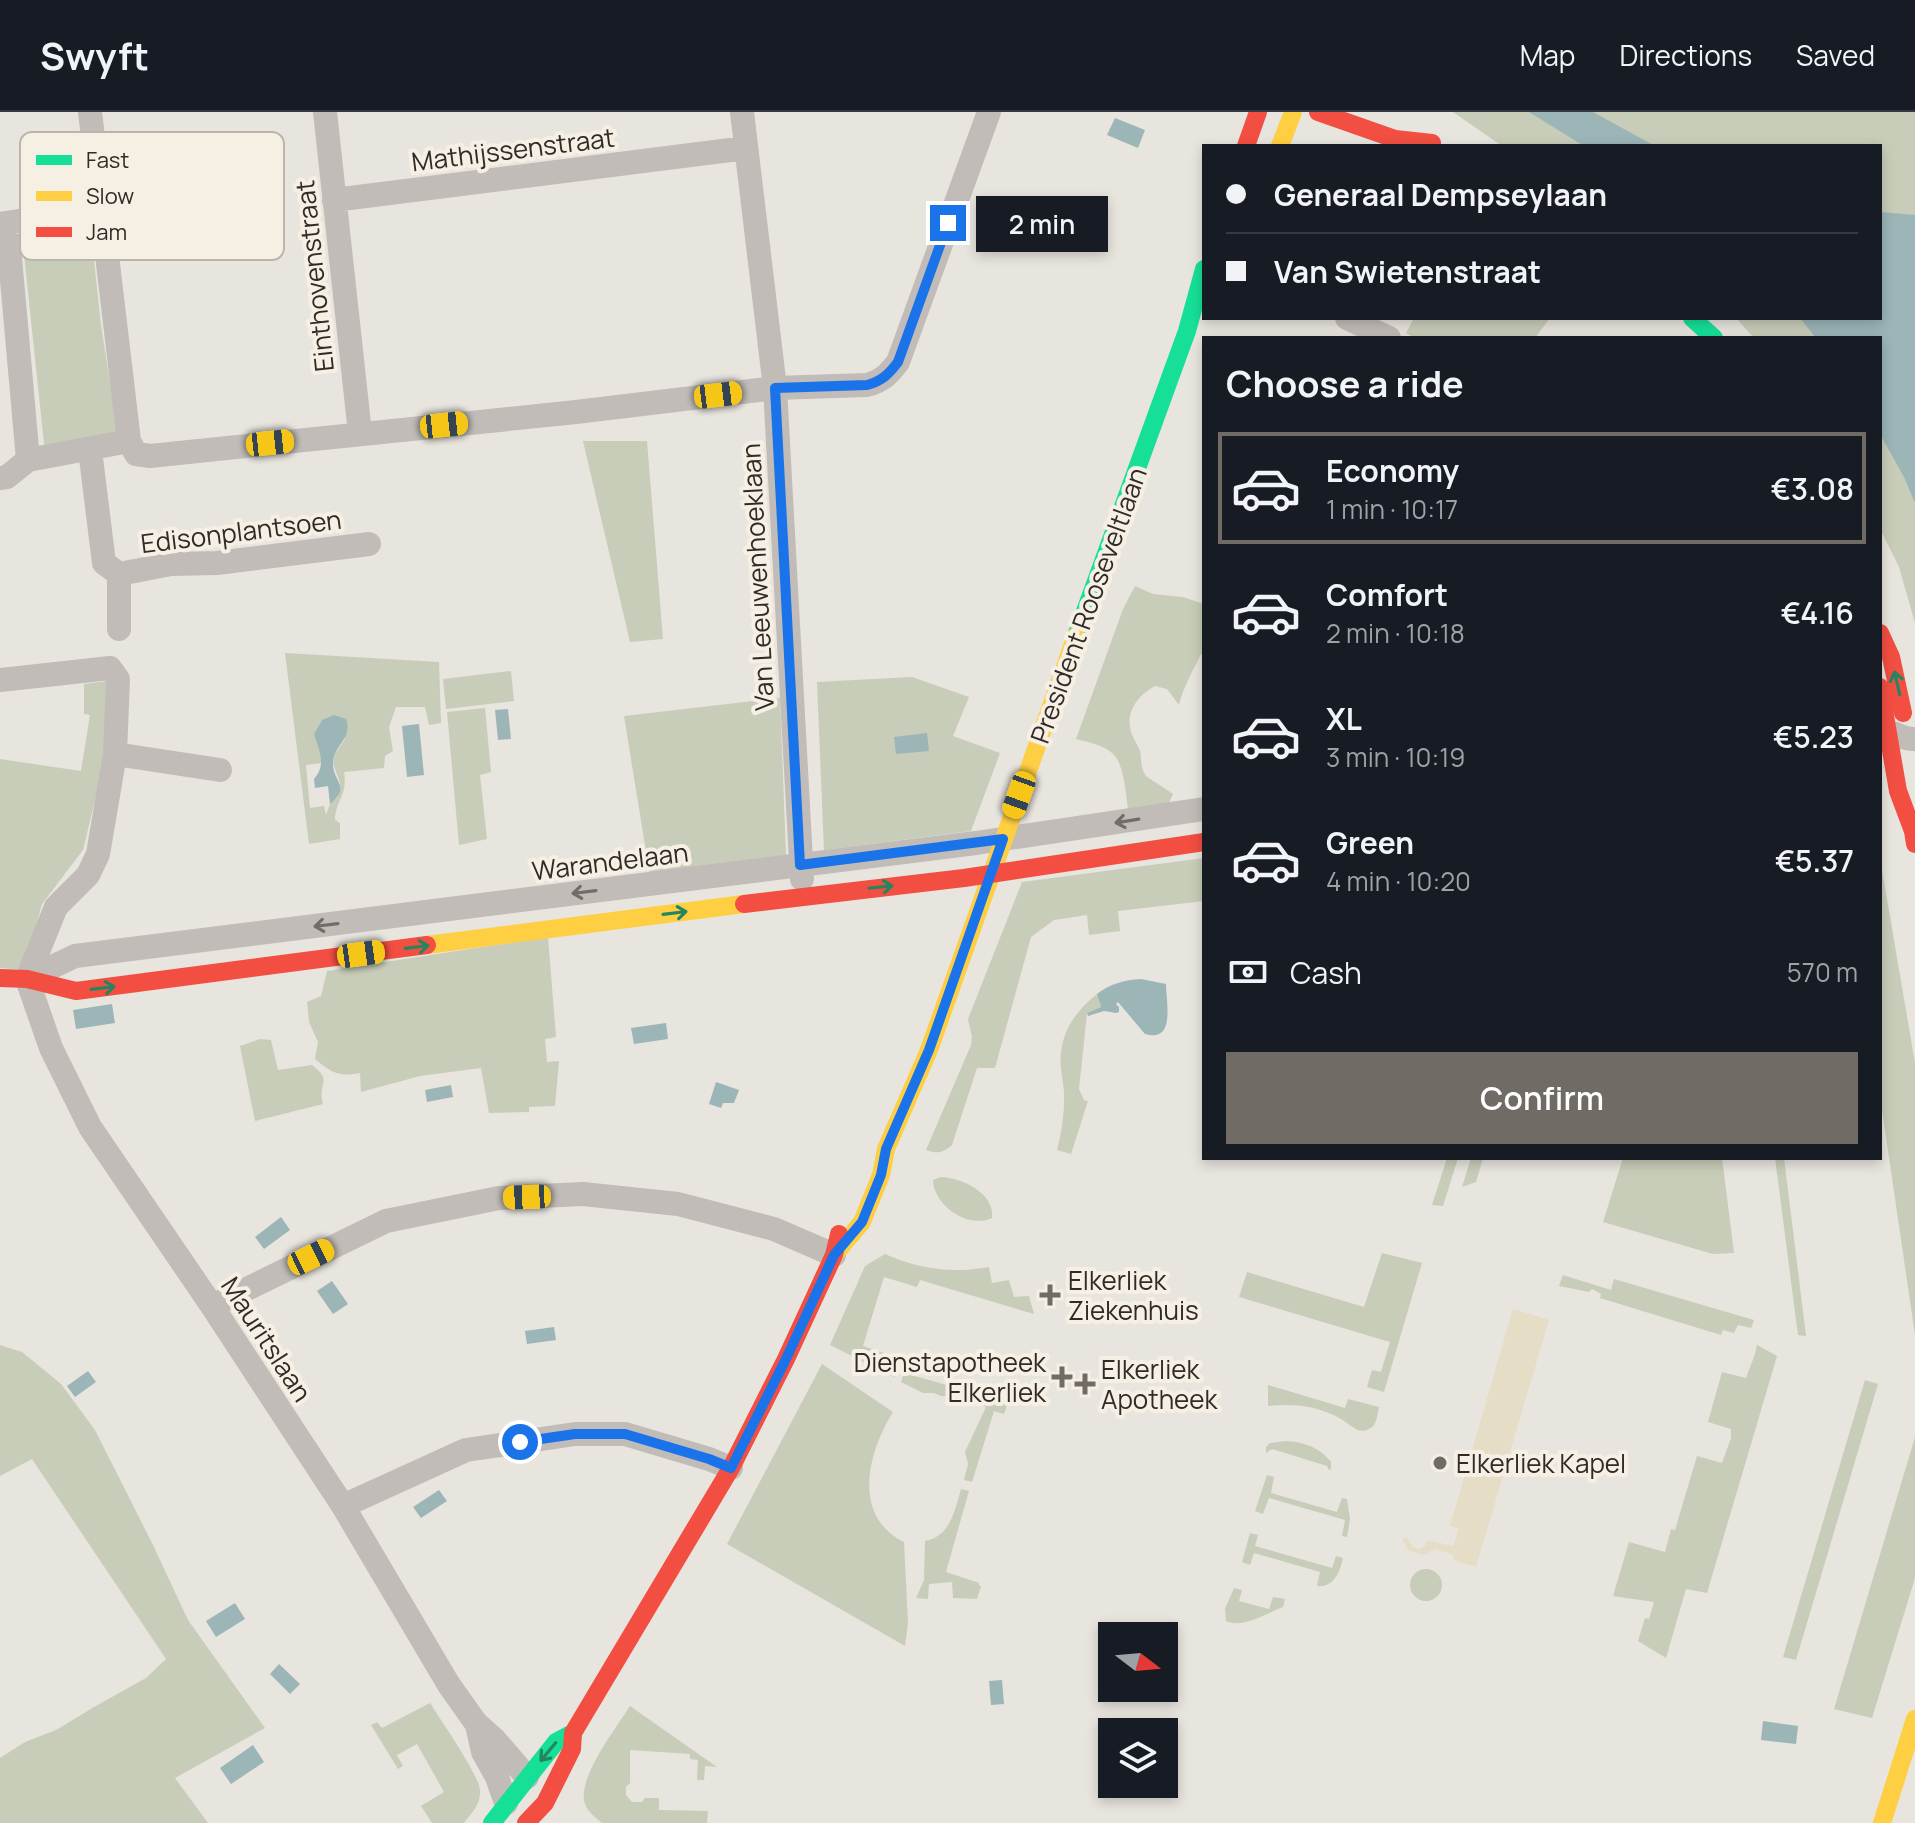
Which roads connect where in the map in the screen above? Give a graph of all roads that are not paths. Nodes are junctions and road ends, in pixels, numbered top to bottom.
1 (90, 112) edge
2 (325, 112) edge
3 (742, 112) edge
4 (989, 112) edge
5 (1258, 112) edge
6 (1293, 112) edge
7 (1318, 112) edge
8 (1406, 124) dead end
9 (92, 132) edge
10 (1247, 144) edge
11 (1281, 144) edge
12 (1428, 144) edge
13 (1434, 144) edge
14 (746, 148) junction
15 (334, 200) junction
16 (4, 224) edge
17 (107, 260) edge
18 (1202, 276) edge
19 (1202, 311) edge
20 (1351, 320) edge
21 (1694, 320) edge
22 (1187, 331) junction
23 (1385, 336) edge
24 (1712, 336) edge
25 (775, 388) junction
26 (360, 433) junction
27 (129, 441) junction
28 (90, 450) junction
29 (28, 460) junction
30 (0, 478) edge
31 (369, 544) dead end
32 (119, 574) junction
33 (119, 629) dead end
34 (1882, 643) edge
35 (0, 680) edge
36 (1882, 695) edge
37 (1893, 741) edge
38 (115, 754) junction
39 (220, 770) dead end
40 (1915, 785) edge
41 (1915, 799) edge
42 (1202, 809) edge
43 (1914, 838) edge
44 (1003, 839) junction
45 (1202, 842) edge
46 (800, 865) junction
47 (990, 875) junction
48 (804, 896) junction
49 (0, 978) edge
50 (27, 979) junction
51 (886, 1149) junction
52 (865, 1168) dead end
53 (843, 1215) dead end
54 (834, 1255) junction
55 (212, 1306) junction
56 (731, 1468) junction
57 (343, 1506) junction
58 (1915, 1719) edge
59 (476, 1723) junction
60 (573, 1733) junction
61 (527, 1777) junction
62 (550, 1808) junction
63 (499, 1813) edge
64 (524, 1823) edge
65 (1882, 1823) edge

1 - 9 street
2 - 15 street, Einthovenstraat
3 - 14 street, Van Leeuwenhoeklaan
4 - 25 street
5 - 10 street
6 - 11 street
7 - 12 street
8 - 13 street
14 - 15 street, Mathijssenstraat
14 - 25 street, Van Leeuwenhoeklaan
15 - 26 street, Einthovenstraat
16 - 29 street
17 - 27 street
18 - 22 street, President Rooseveltlaan
19 - 22 street, President Rooseveltlaan
20 - 23 street
21 - 24 street
22 - 44 street, President Rooseveltlaan
25 - 26 street
25 - 46 street, Van Leeuwenhoeklaan
26 - 27 street
27 - 28 street
28 - 29 street
28 - 32 street, Edisonplantsoen
29 - 30 street
31 - 32 street, Edisonplantsoen
32 - 33 street, Edisonplantsoen
37 -> 34 street
35 - 38 street
36 - 37 street
37 - 40 street
37 - 43 street
38 - 39 street
38 - 50 street
41 - 43 street
42 -> 44 street, Warandelaan
44 - 46 street, Warandelaan
44 - 47 street, President Rooseveltlaan
45 - 47 street, Warandelaan
46 - 48 street, Van Leeuwenhoeklaan
46 -> 50 street, Warandelaan
48 -> 47 street, Warandelaan
47 - 51 street, President Rooseveltlaan
50 -> 48 street, Warandelaan
49 - 50 street, Warandelaan
50 - 55 street, Mauritslaan
51 - 52 street, President Rooseveltlaan
51 - 54 street, President Rooseveltlaan
53 - 54 street, President Rooseveltlaan
54 - 55 street
54 - 56 street, President Rooseveltlaan
55 - 57 street, Mauritslaan
56 - 57 street
56 - 60 street, President Rooseveltlaan
57 - 59 street, Mauritslaan
58 - 65 street
59 - 61 street, Mauritslaan
59 - 63 street, Mauritslaan
60 -> 61 street, President Rooseveltlaan
60 - 62 street, President Rooseveltlaan
61 - 62 street
61 - 63 street, President Rooseveltlaan
62 - 64 street, President Rooseveltlaan
63 - 64 street

